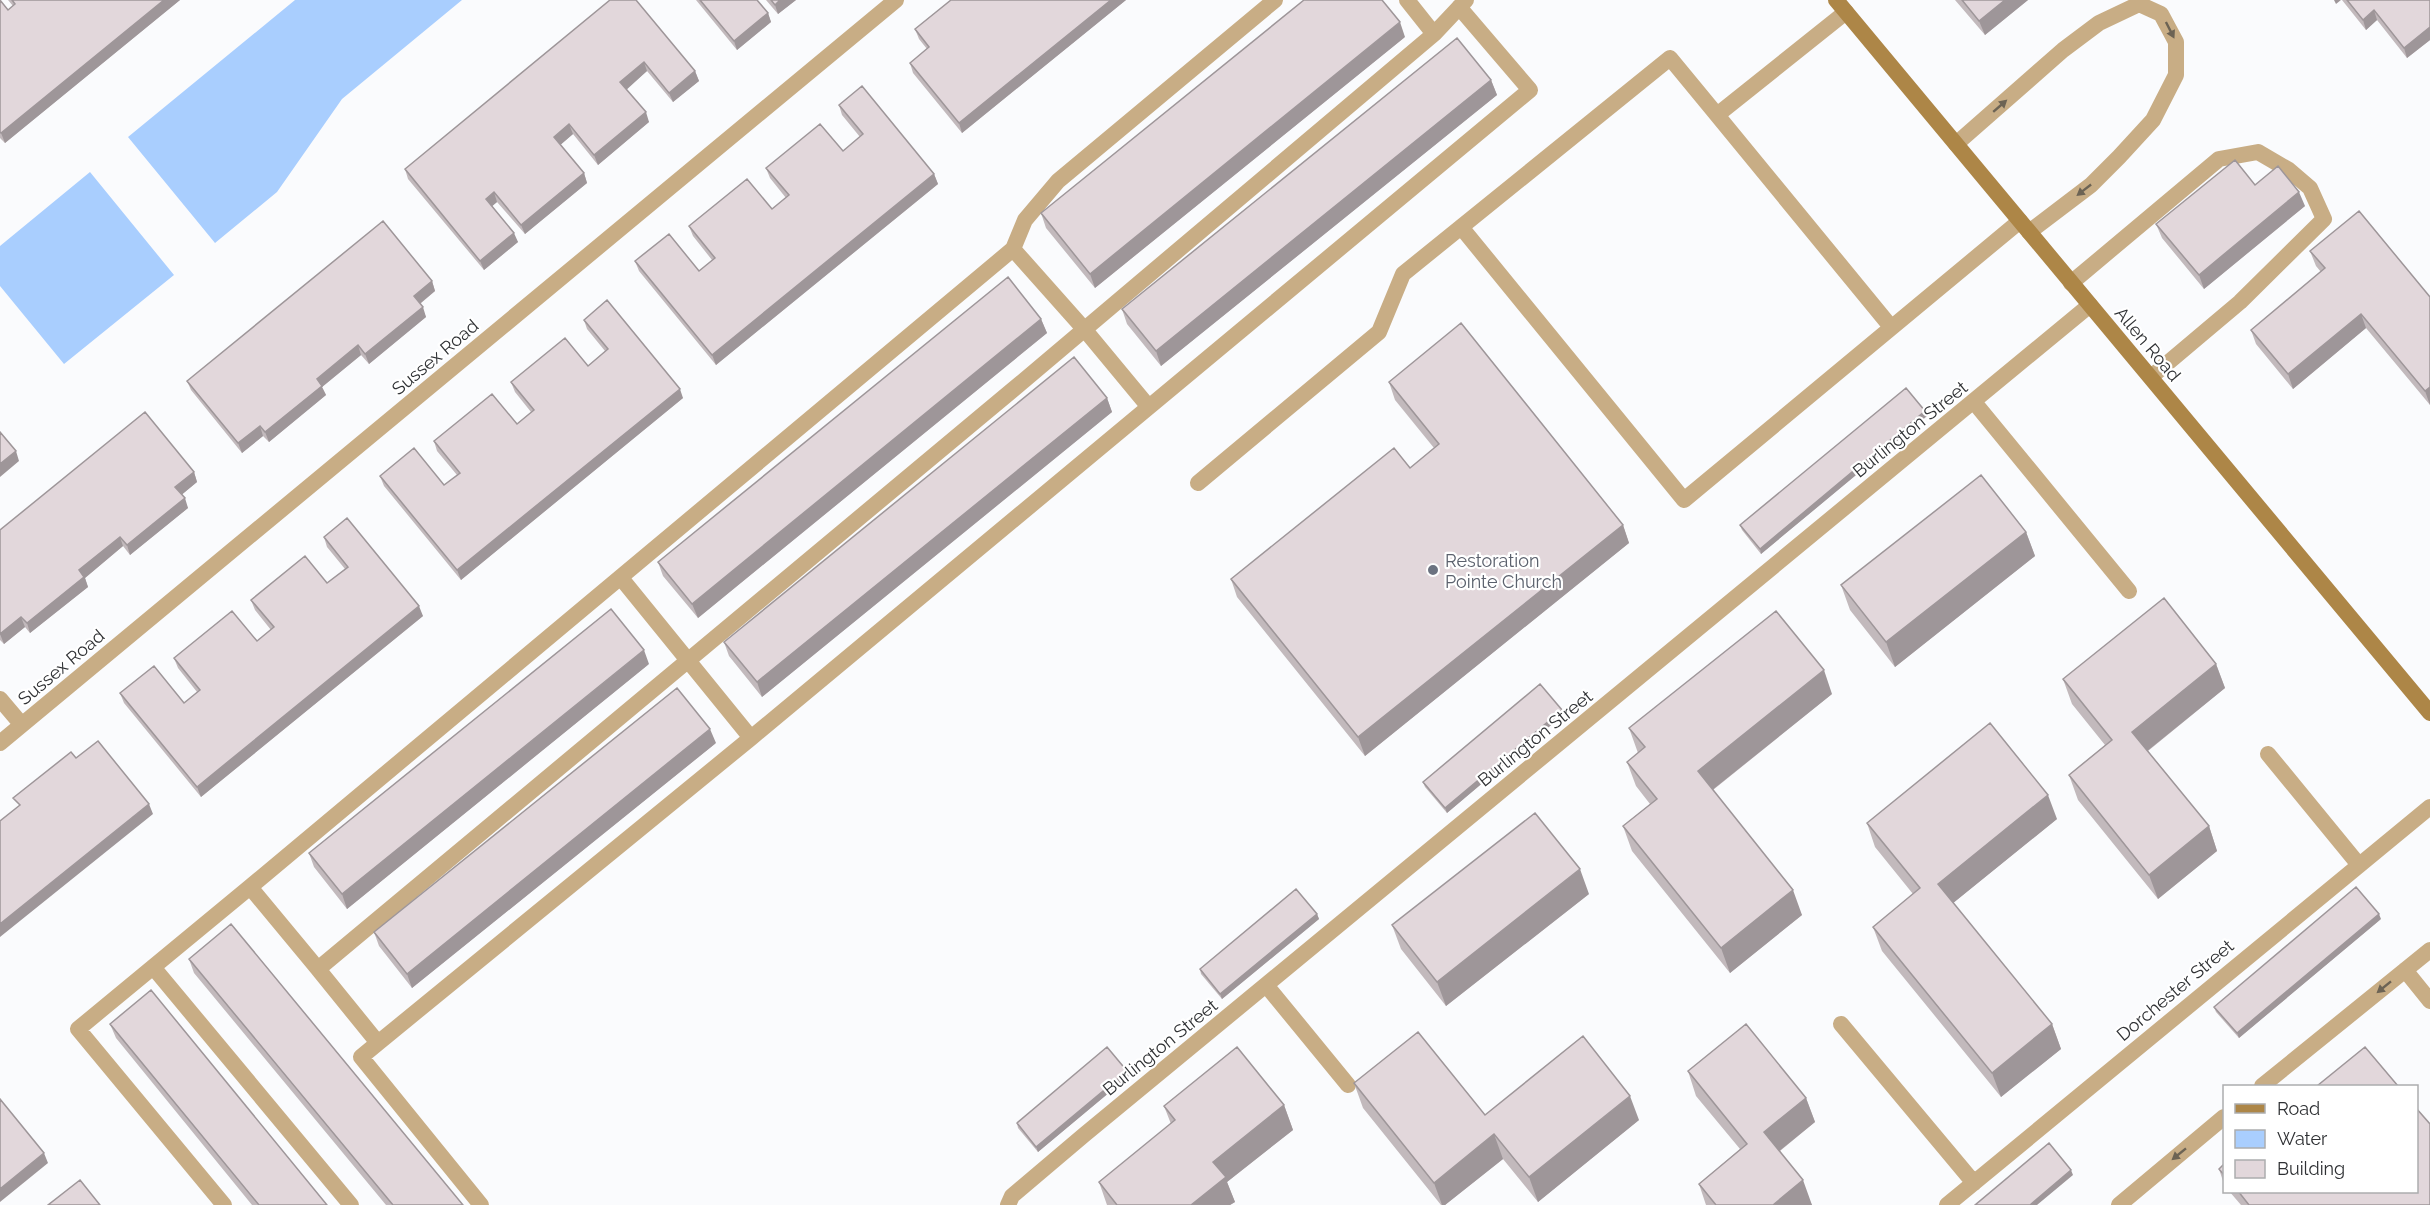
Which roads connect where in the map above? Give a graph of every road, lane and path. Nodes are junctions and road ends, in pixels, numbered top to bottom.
1 (896, 0) edge
2 (1275, 0) edge
3 (1407, 0) edge
4 (1463, 4) edge
5 (1841, 6) edge
6 (1434, 34) junction
7 (1717, 116) junction
8 (1956, 144) junction
9 (2024, 226) junction
10 (1461, 227) junction
11 (1013, 249) junction
12 (2072, 283) junction
13 (2090, 306) junction
14 (1891, 327) junction
15 (1085, 330) junction
16 (2151, 377) junction
17 (1974, 402) junction
18 (1148, 406) junction
19 (1198, 483) dead end
20 (621, 578) junction
21 (2129, 591) dead end
22 (690, 662) junction
23 (0, 699) edge
24 (2430, 713) edge
25 (22, 725) junction
26 (751, 738) junction
27 (0, 743) edge
28 (2268, 754) dead end
29 (2430, 807) edge
30 (2359, 865) junction
31 (250, 887) junction
32 (2430, 950) edge
33 (153, 966) junction
34 (318, 969) junction
35 (2405, 970) junction
36 (1266, 985) junction
37 (2430, 1001) edge
38 (1841, 1024) dead end
39 (378, 1043) junction
40 (1348, 1085) dead end
41 (2263, 1085) edge
42 (2223, 1119) edge
43 (1974, 1183) junction
44 (224, 1205) edge
45 (351, 1205) edge
46 (481, 1205) edge
47 (1008, 1205) edge
48 (1947, 1205) edge
49 (2119, 1205) edge

1 - 25 street, Sussex Road
2 - 11 street
3 - 6 street
4 - 6 street
4 - 18 street
5 - 7 street
5 - 8 main road, Allen Road
6 - 15 street
7 - 10 street
7 - 14 street
8 - 9 main road, Allen Road
8 -> 9 street
9 - 12 main road, Allen Road
9 - 14 street
10 - 14 street
10 - 19 street
11 - 15 street
11 - 20 street
12 - 13 main road, Allen Road
12 - 16 street
13 - 16 main road, Allen Road
13 - 17 street, Burlington Street
15 - 18 street
15 - 22 street
16 - 24 main road, Allen Road
17 - 21 street
17 - 36 street, Burlington Street
18 - 26 street
20 - 22 street
20 - 31 street
22 - 26 street
22 - 34 street
23 - 25 street
25 - 27 street, Sussex Road
26 - 39 street
28 - 30 street
29 - 30 street, Dorchester Street
30 - 43 street, Dorchester Street
31 - 33 street
31 - 34 street
32 - 35 street
33 - 44 street
33 - 45 street
34 - 39 street
35 - 37 street
35 -> 41 street
36 - 40 street
36 - 47 street, Burlington Street
38 - 43 street
39 - 46 street
42 -> 49 street
43 - 48 street, Dorchester Street

